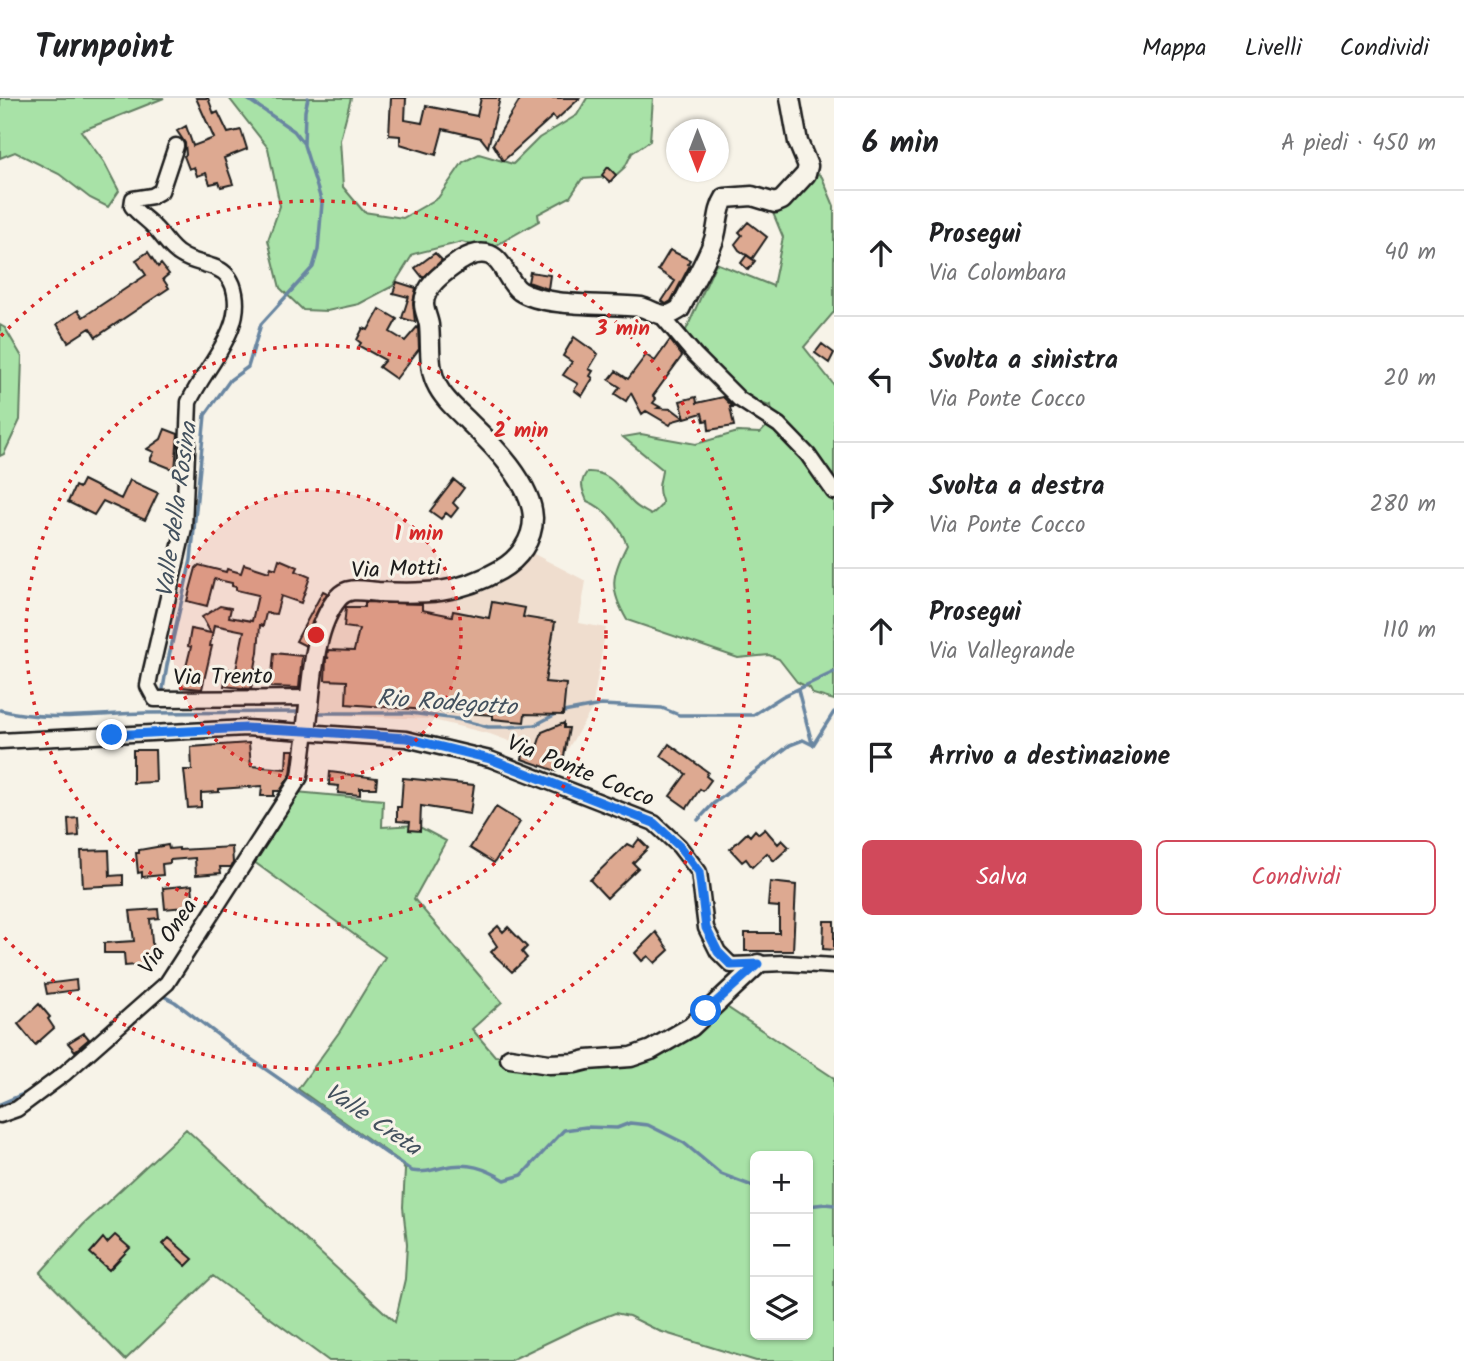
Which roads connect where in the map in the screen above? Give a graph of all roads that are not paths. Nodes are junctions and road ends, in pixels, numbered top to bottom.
1 (790, 98) edge
2 (176, 146) dead end
3 (661, 315) junction
4 (834, 492) edge
5 (309, 713) junction
6 (0, 741) edge
7 (758, 964) junction
8 (834, 966) edge
9 (510, 1058) dead end
10 (0, 1115) edge

1 - 3 street
2 - 5 street, Via Trento
3 - 4 street
3 - 5 street, Via Motti
5 - 6 street
5 - 7 street, Via Ponte Cocco
5 - 10 street, Via Onea
7 - 8 street, Via Ponte Cocco
7 - 9 street

